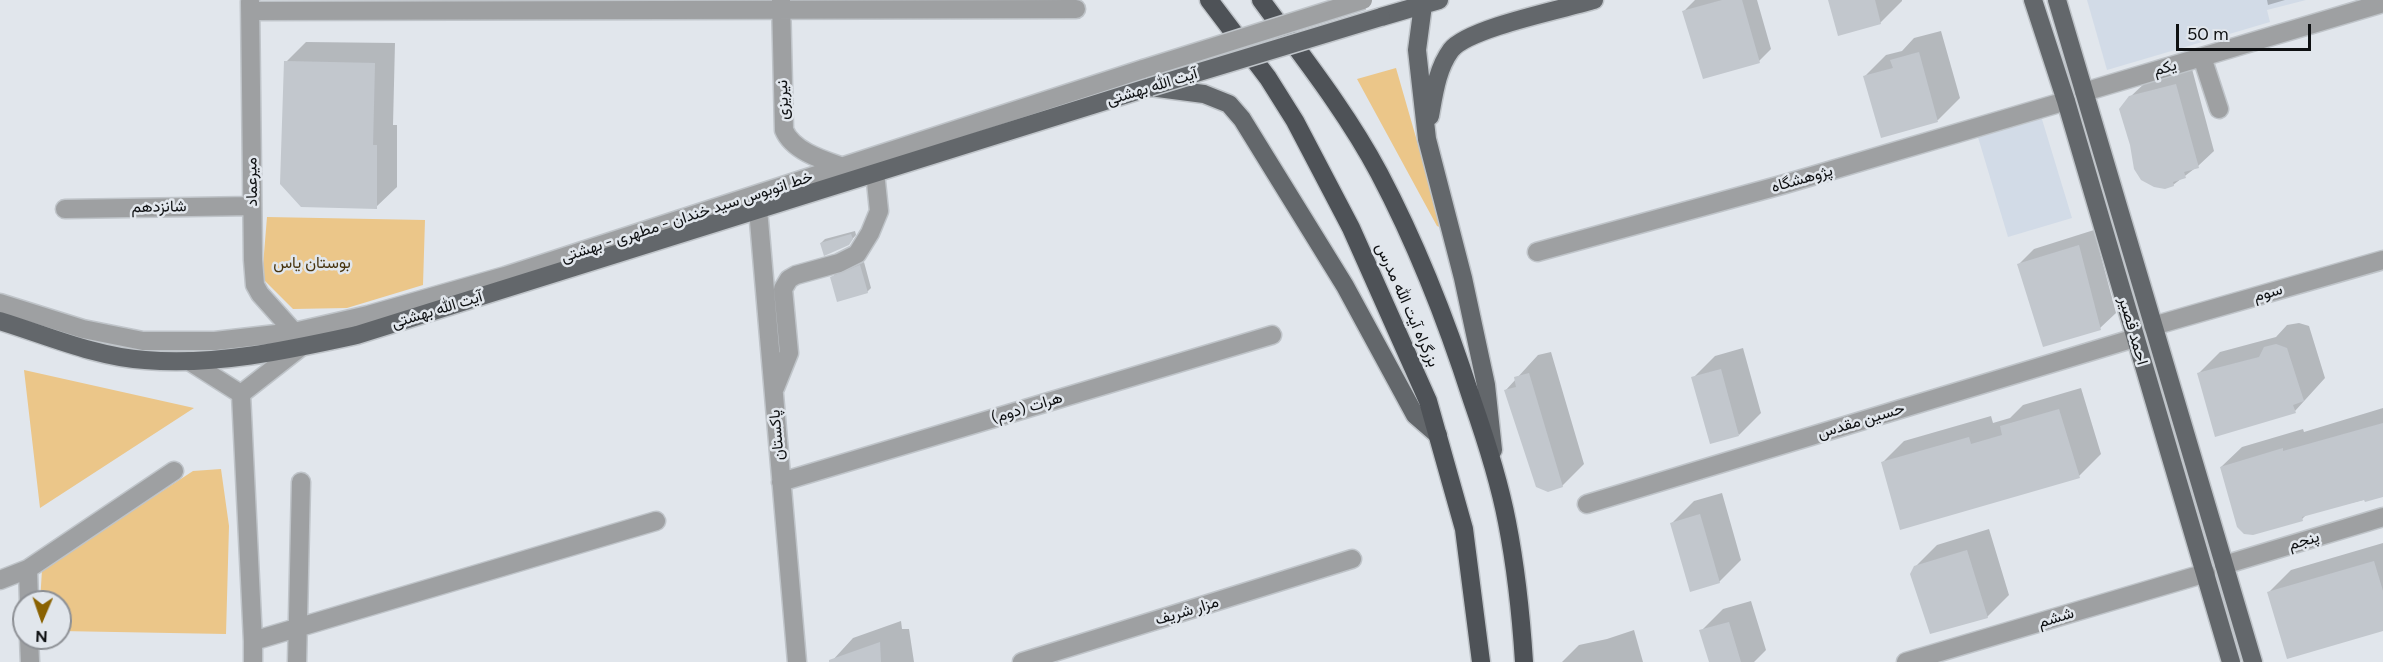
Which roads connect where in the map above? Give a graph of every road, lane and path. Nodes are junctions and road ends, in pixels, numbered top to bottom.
1 (1209, 0) edge
2 (1261, 0) edge
3 (1363, 0) edge
4 (1594, 0) edge
5 (2033, 0) edge
6 (2057, 0) edge
7 (1429, 2) edge
8 (2383, 3) edge
9 (781, 5) edge
10 (250, 6) edge
11 (1076, 9) dead end
12 (2202, 57) junction
13 (1150, 87) junction
14 (2084, 92) junction
15 (2066, 101) junction
16 (2218, 109) dead end
17 (1427, 139) junction
18 (841, 166) junction
19 (870, 174) junction
20 (252, 206) junction
21 (65, 209) dead end
22 (758, 209) junction
23 (1537, 252) dead end
24 (2383, 260) edge
25 (0, 303) edge
26 (0, 321) edge
27 (2153, 326) junction
28 (1272, 334) dead end
29 (2135, 338) junction
30 (297, 339) junction
31 (189, 362) junction
32 (773, 392) junction
33 (241, 394) junction
34 (1438, 435) junction
35 (1494, 467) junction
36 (174, 471) dead end
37 (301, 482) dead end
38 (781, 482) junction
39 (1587, 504) dead end
40 (2383, 517) edge
41 (656, 520) dead end
42 (1352, 559) dead end
43 (2224, 565) junction
44 (28, 569) junction
45 (2205, 573) junction
46 (0, 580) edge
47 (29, 590) edge
48 (298, 628) junction
49 (253, 641) junction
50 (253, 662) edge
51 (297, 662) edge
52 (796, 662) edge
53 (1022, 662) edge
54 (1481, 662) edge
55 (1524, 662) edge
56 (1906, 662) edge
57 (2231, 662) edge
58 (2253, 662) edge

1 - 34 highway, بزرگراه آیت الله مدرس
2 - 35 highway, بزرگراه آیت الله مدرس
3 - 18 street, خط اتوبوس سید خندان - مطهری - بهشتی, bridge
4 - 17 main road
5 - 15 main road, احمد قصیر
6 - 14 main road, احمد قصیر
7 - 13 main road, آیت الله بهشتی, bridge
7 - 17 main road
8 - 12 street, یکم
9 - 10 street
9 - 11 street
9 - 18 street, نیریزی
10 - 20 street, میرعماد
12 - 14 street, یکم
12 - 16 street
13 - 19 main road, آیت الله بهشتی
13 - 34 main road
14 - 27 main road, احمد قصیر
15 - 23 street, پژوهشگاه
15 - 29 main road, احمد قصیر
17 - 35 main road
18 - 19 street
18 - 30 street, خط اتوبوس سید خندان - مطهری - بهشتی
19 - 22 main road, آیت الله بهشتی
19 - 32 street
20 - 21 street, شانزدهم
20 - 30 street, میرعماد
22 - 30 main road, آیت الله بهشتی
22 - 32 street, پاکستان
24 - 27 street, سوم
25 - 30 street, خط اتوبوس سید خندان - مطهری - بهشتی
26 - 31 main road, آیت الله بهشتی
27 - 43 main road, احمد قصیر
28 - 38 street, هرات (دوم)
29 - 39 street, حسین مقدس
29 - 45 main road, احمد قصیر
30 - 31 main road, آیت الله بهشتی
30 - 33 street
31 - 33 street
32 - 38 street, پاکستان
33 - 49 street
34 - 54 highway, بزرگراه آیت الله مدرس
35 - 55 highway, بزرگراه آیت الله مدرس
36 - 44 street
37 - 48 street
38 - 52 street, پاکستان
40 - 43 street, پنجم
41 - 48 street
42 - 53 street, مزار شریف
43 - 58 main road, احمد قصیر
44 - 46 street
44 - 47 street
45 - 56 street, ششم
45 - 57 main road, احمد قصیر
48 - 49 street
48 - 51 street
49 - 50 street

